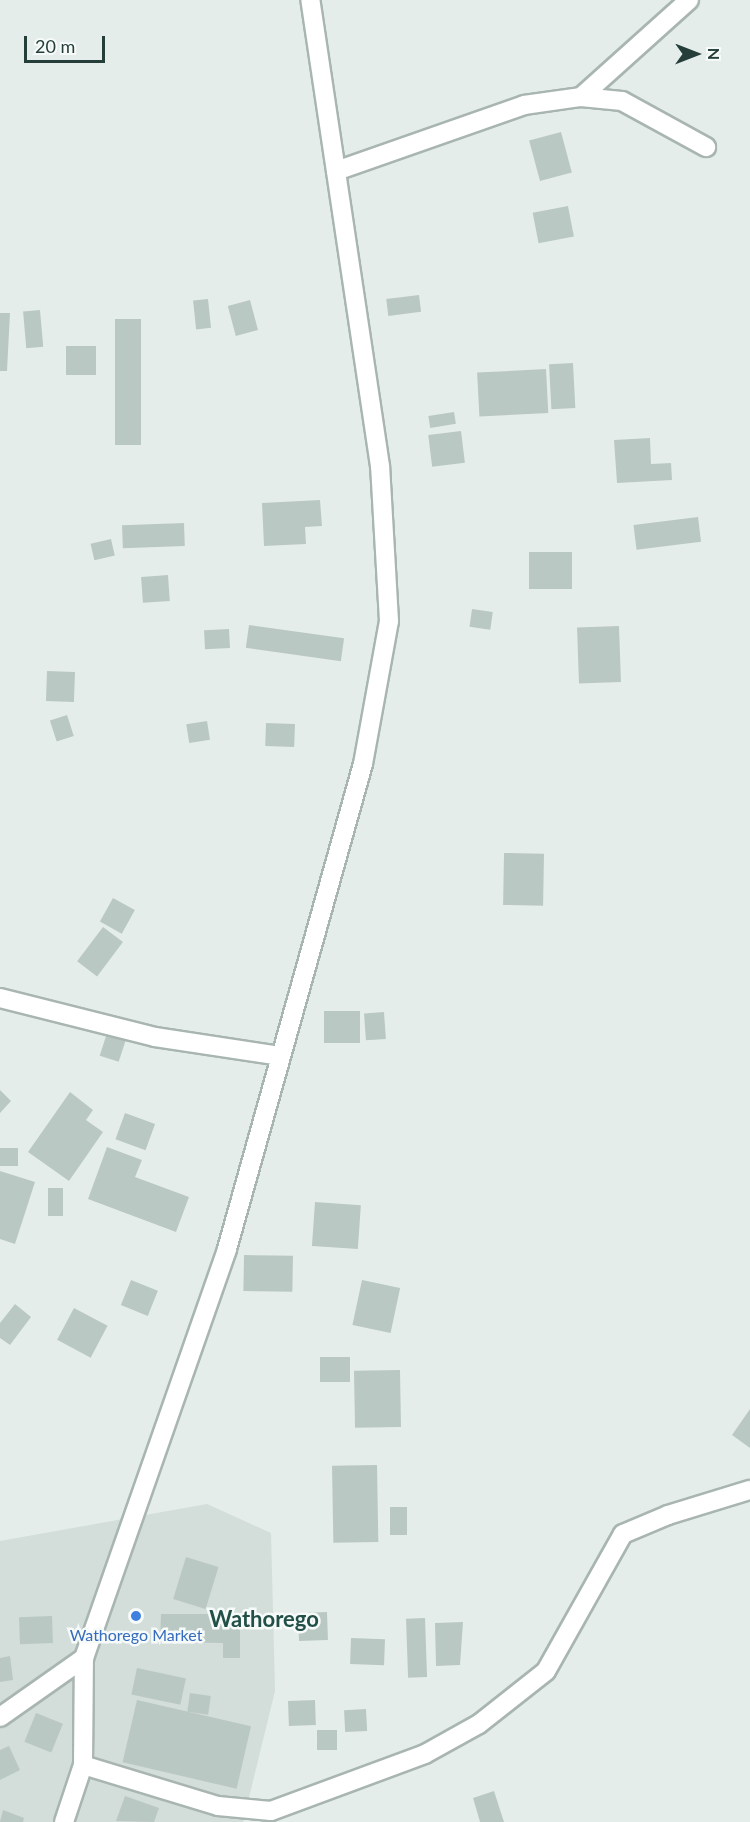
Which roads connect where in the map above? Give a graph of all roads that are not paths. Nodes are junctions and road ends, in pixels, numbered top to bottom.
1 (310, 0) edge
2 (689, 0) edge
3 (581, 97) junction
4 (705, 147) dead end
5 (336, 171) junction
6 (0, 998) edge
7 (280, 1056) junction
8 (750, 1490) edge
9 (84, 1658) junction
10 (0, 1717) edge
11 (83, 1765) junction
12 (64, 1822) edge

1 - 5 street
2 - 3 street
3 - 4 street
3 - 5 street
5 - 7 street
6 - 7 street
7 - 9 street
8 - 11 street
9 - 10 street
9 - 11 street
11 - 12 street

